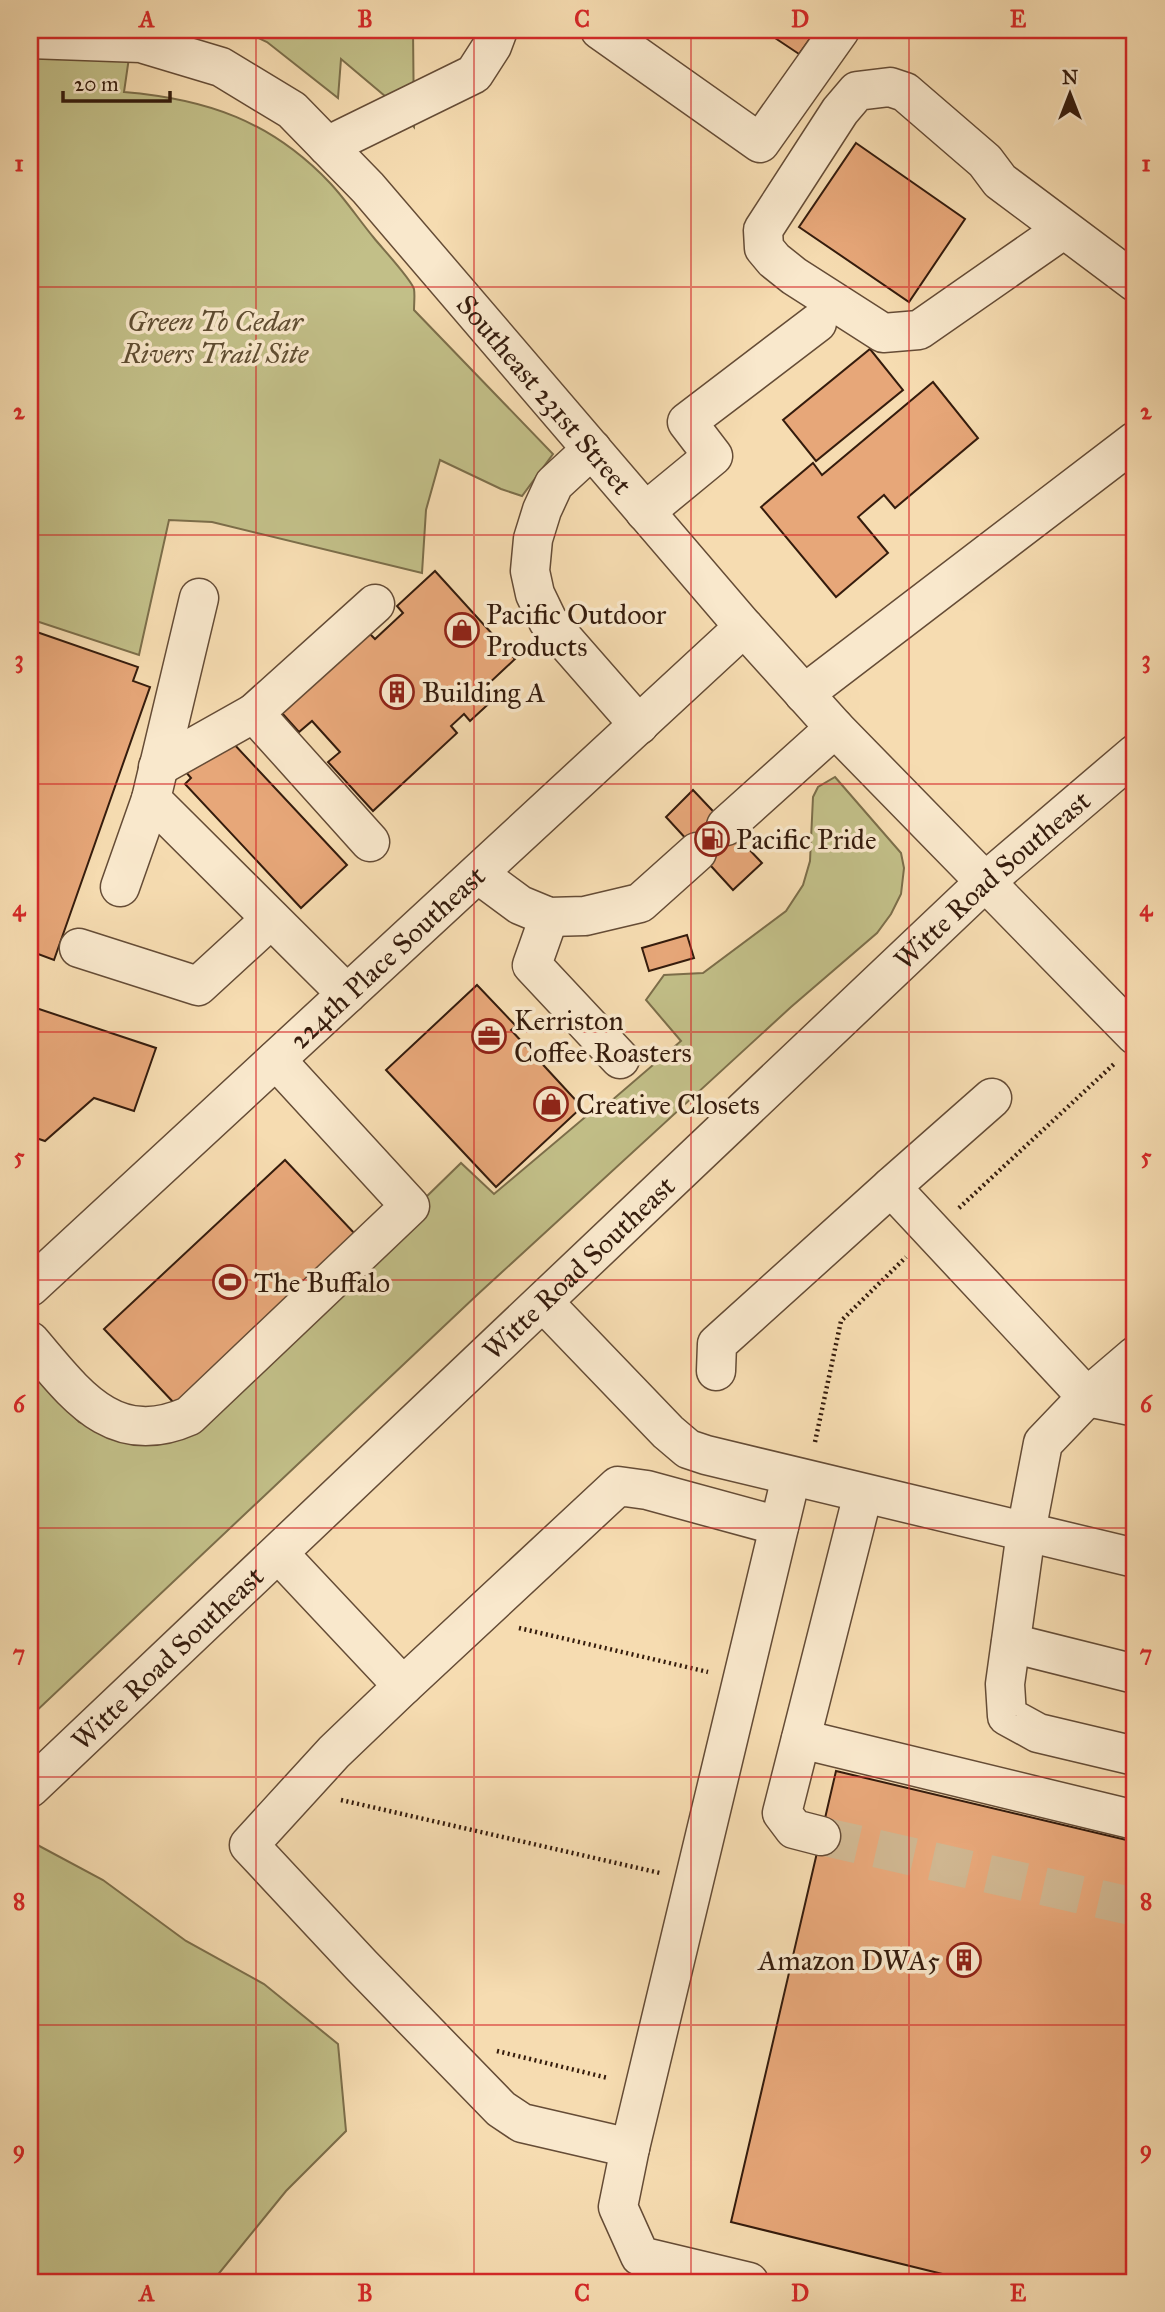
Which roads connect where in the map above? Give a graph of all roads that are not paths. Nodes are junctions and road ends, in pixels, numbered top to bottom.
1 (498, 30) edge
2 (600, 30) edge
3 (840, 30) edge
4 (30, 39) edge
5 (327, 146) junction
6 (1064, 229) junction
7 (1135, 282) edge
8 (817, 323) dead end
9 (1135, 440) edge
10 (592, 449) junction
11 (645, 512) junction
12 (199, 598) dead end
13 (375, 604) dead end
14 (744, 627) junction
15 (804, 694) junction
16 (254, 713) junction
17 (639, 725) junction
18 (835, 728) junction
19 (1135, 754) edge
20 (155, 783) junction
21 (726, 825) dead end
22 (370, 842) dead end
23 (697, 852) dead end
24 (478, 874) junction
25 (986, 881) junction
26 (120, 887) dead end
27 (549, 917) junction
28 (271, 919) junction
29 (79, 948) dead end
30 (347, 994) junction
31 (1135, 1035) edge
32 (620, 1059) dead end
33 (276, 1060) junction
34 (992, 1098) dead end
35 (891, 1187) junction
36 (30, 1287) edge
37 (543, 1302) junction
38 (30, 1341) edge
39 (1135, 1356) edge
40 (716, 1371) dead end
41 (1087, 1397) junction
42 (1135, 1407) edge
43 (791, 1477) junction
44 (863, 1494) junction
45 (779, 1526) junction
46 (1026, 1532) junction
47 (279, 1554) junction
48 (1135, 1558) edge
49 (1011, 1643) junction
50 (1135, 1674) edge
51 (403, 1686) junction
52 (801, 1739) junction
53 (1135, 1756) edge
54 (30, 1788) edge
55 (1135, 1820) edge
56 (821, 1836) tunnel mouth
57 (630, 2148) junction
58 (749, 2282) edge

1 - 5 street
2 - 3 street
4 - 5 street, Southeast 231st Street
5 - 10 street, Southeast 231st Street
6 - 6 street
6 - 7 street
8 - 11 street
9 - 15 street
10 - 11 street, Southeast 231st Street
10 - 17 street
11 - 14 street, Southeast 231st Street
12 - 20 street
13 - 16 street
14 - 15 street, Southeast 231st Street
14 - 17 street, 224th Place Southeast
15 - 18 street, Southeast 231st Street
16 - 20 street
16 - 22 street
17 - 24 street, 224th Place Southeast
18 - 21 street
18 - 25 street, Southeast 231st Street
19 - 25 street, Witte Road Southeast
20 - 26 street
20 - 28 street
23 - 27 street
24 - 27 street
24 - 30 street, 224th Place Southeast
25 - 31 street, Southeast 231st Street
25 - 37 street, Witte Road Southeast
27 - 32 street
28 - 29 street
28 - 30 street
30 - 33 street, 224th Place Southeast
33 - 36 street, 224th Place Southeast
33 - 38 street
34 - 35 street
35 - 40 street
35 - 41 street
37 - 43 street
37 - 47 street, Witte Road Southeast
39 - 41 street
41 - 42 street
41 - 46 street
43 - 44 street
43 - 45 street
44 - 46 street
44 - 52 street
45 - 51 street
45 - 57 street
46 - 48 street
46 - 49 street
47 - 51 street
47 - 54 street, Witte Road Southeast
49 - 50 street
49 - 53 street
51 - 57 street
52 - 55 street
52 - 56 street
57 - 58 street

